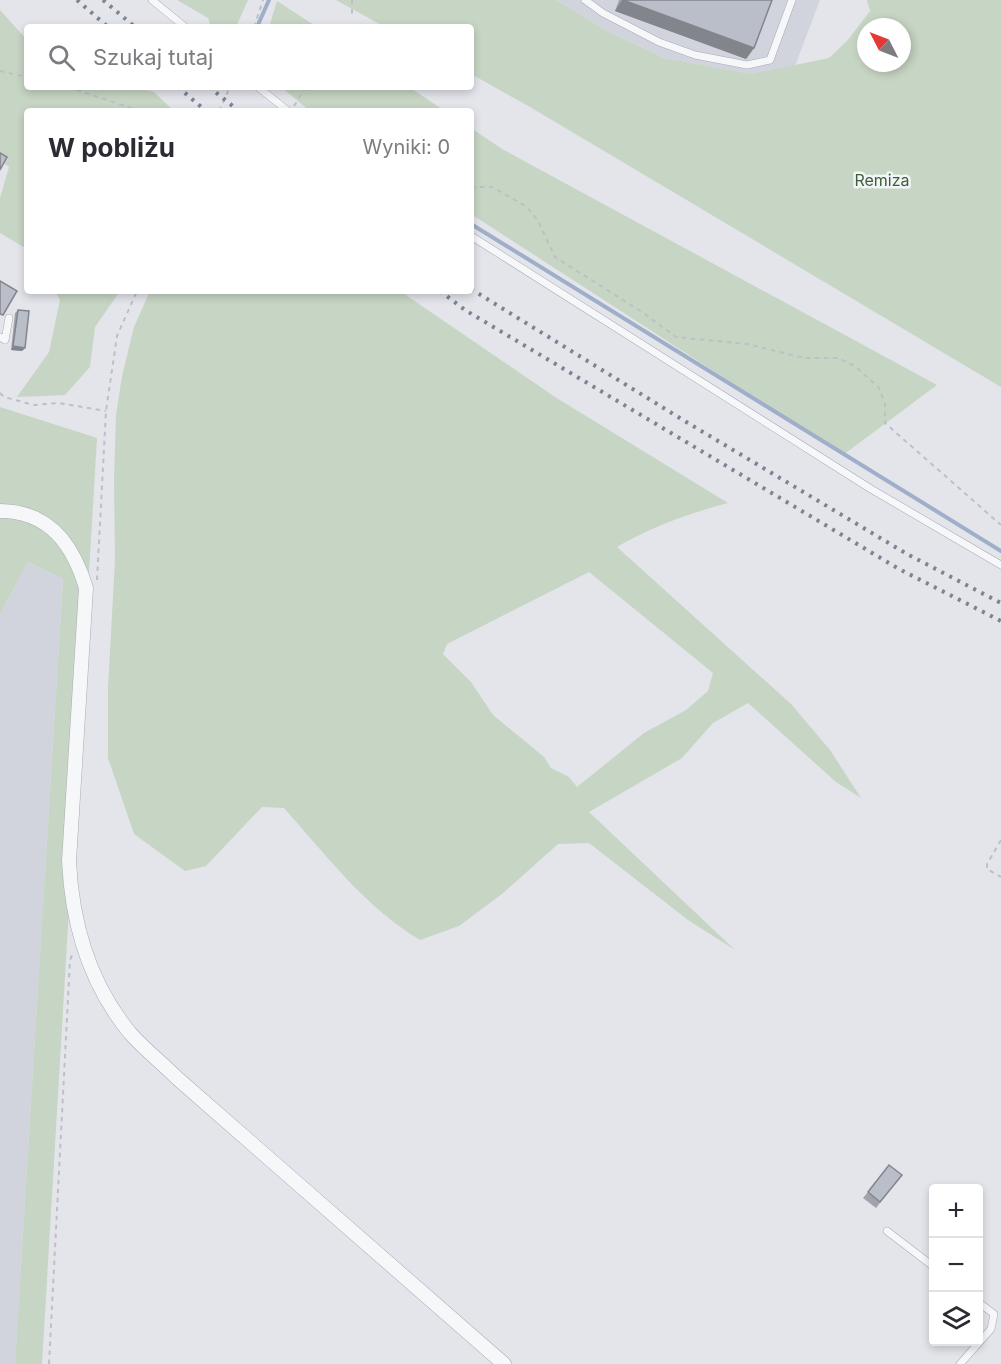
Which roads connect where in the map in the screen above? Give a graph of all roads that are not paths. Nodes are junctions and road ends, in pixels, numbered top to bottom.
1 (152, 0) edge
2 (585, 0) edge
3 (792, 0) edge
4 (181, 24) edge
5 (262, 90) edge
6 (286, 108) edge
7 (474, 238) edge
8 (9, 318) edge
9 (0, 337) edge
10 (0, 511) edge
11 (1001, 565) edge
12 (887, 1231) dead end
13 (929, 1264) edge
14 (983, 1306) edge
15 (983, 1338) edge
16 (976, 1346) edge
17 (504, 1364) edge
18 (960, 1364) edge

1 - 4 lane
2 - 3 lane
5 - 6 lane
7 - 11 lane
8 - 9 lane
10 - 17 street
12 - 13 lane
14 - 15 lane
16 - 18 lane

